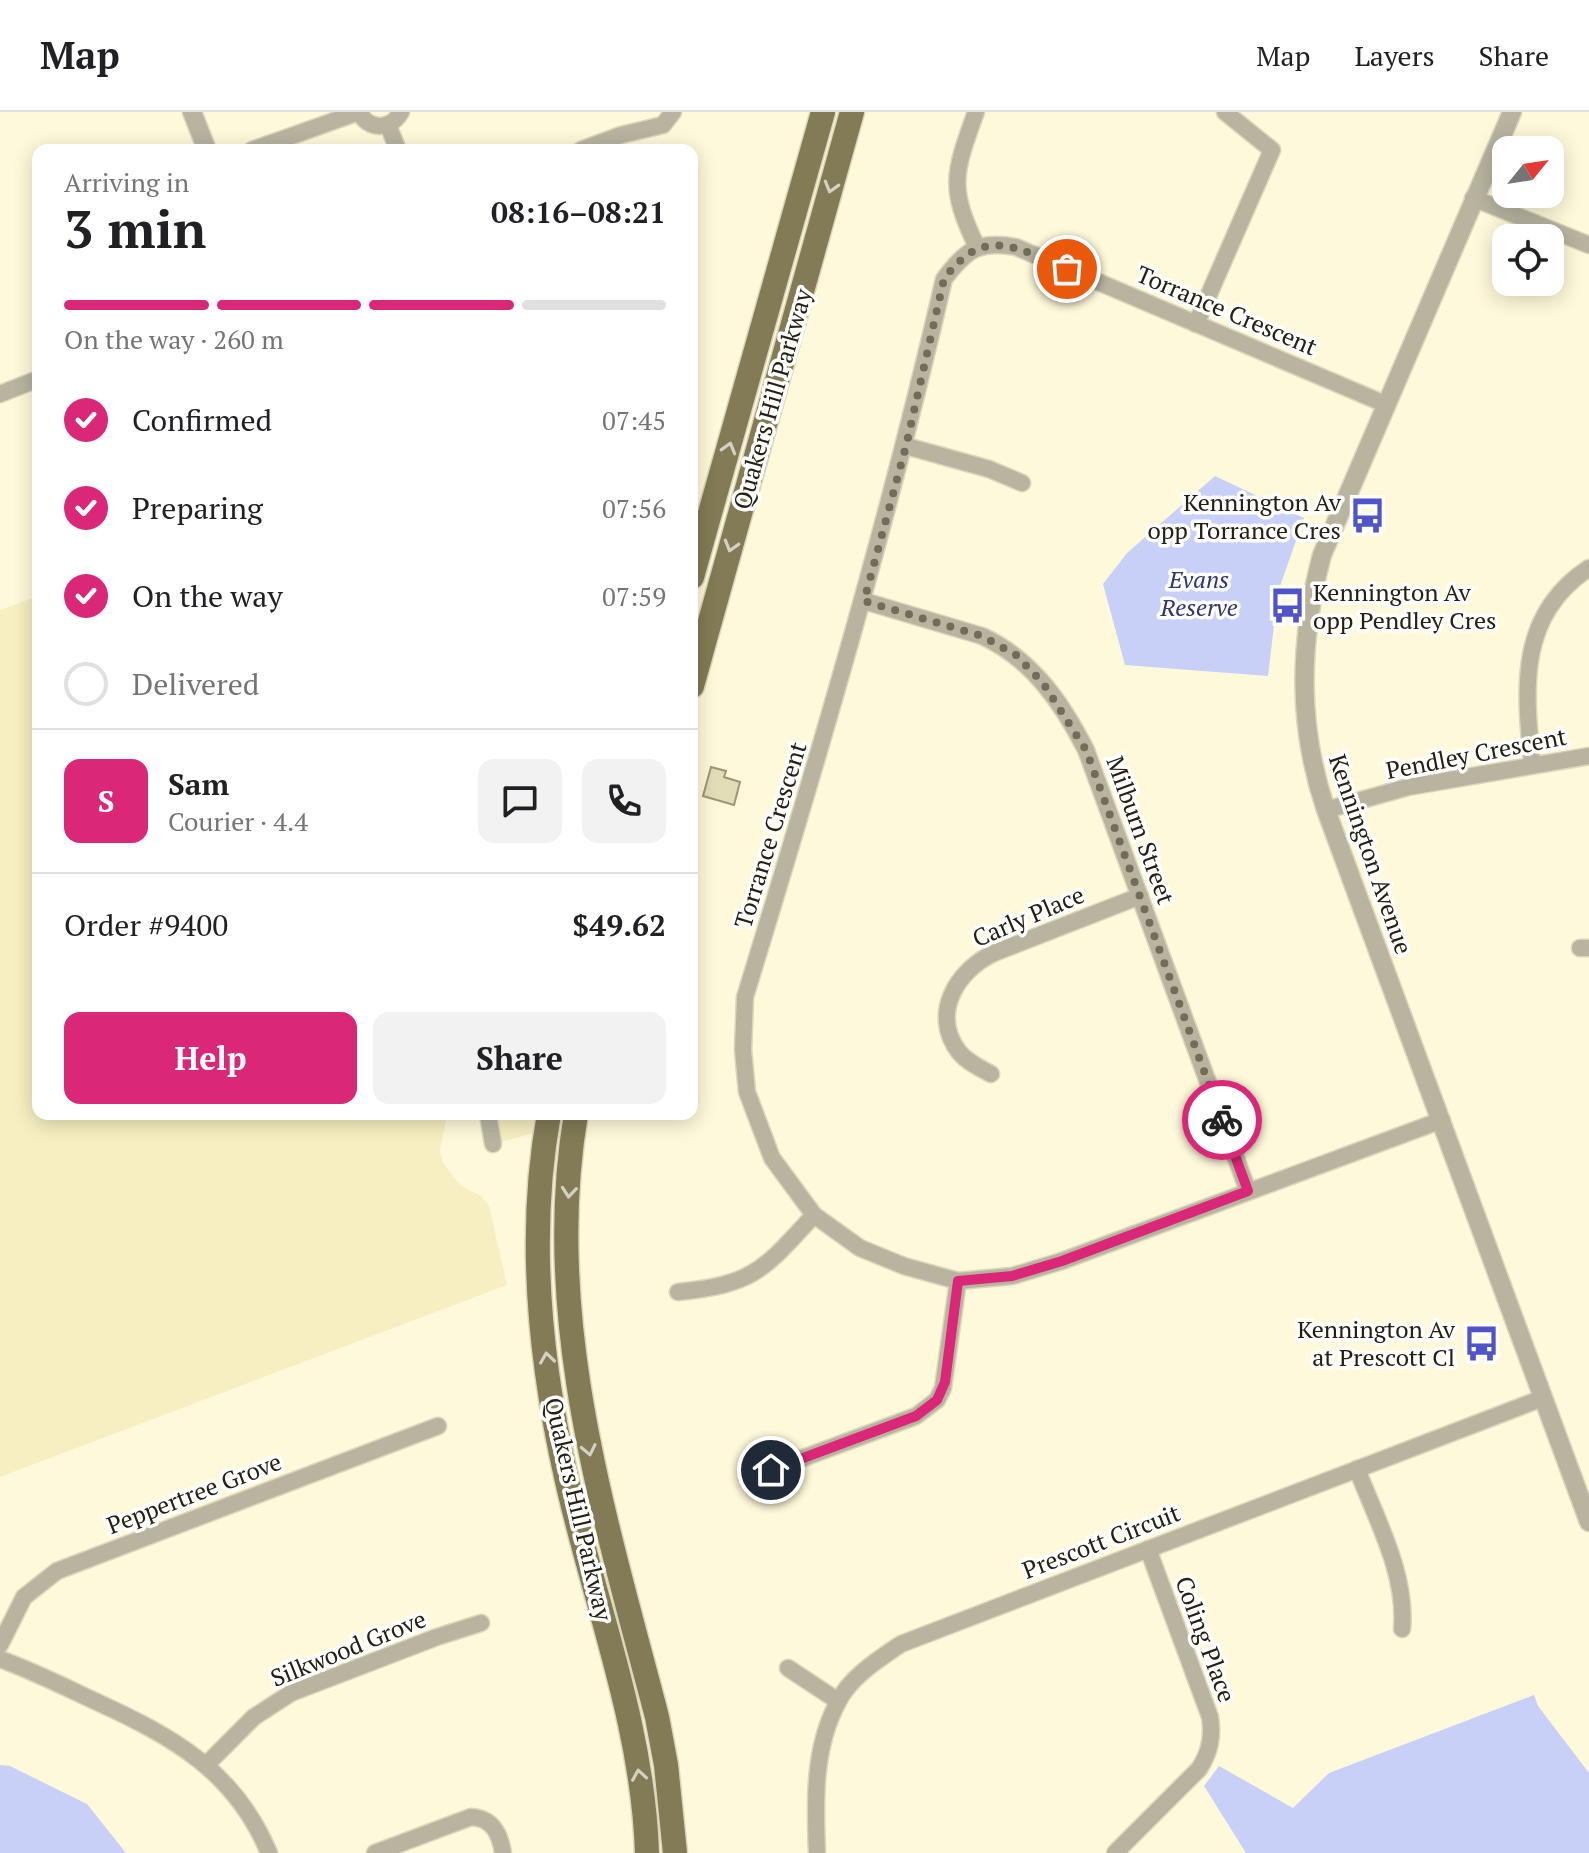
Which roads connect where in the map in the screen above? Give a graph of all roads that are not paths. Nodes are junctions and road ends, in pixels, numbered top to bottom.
1 (192, 112) edge
2 (359, 112) edge
3 (401, 112) edge
4 (673, 112) edge
5 (823, 112) edge
6 (852, 112) edge
7 (976, 112) edge
8 (1225, 112) edge
9 (1512, 112) edge
10 (388, 125) junction
11 (205, 144) edge
12 (269, 144) edge
13 (396, 144) edge
14 (597, 144) edge
15 (1473, 198) junction
16 (1589, 245) edge
17 (977, 247) junction
18 (1196, 324) junction
19 (32, 381) edge
20 (0, 394) edge
21 (1385, 404) junction
22 (906, 446) junction
23 (1022, 483) dead end
24 (698, 556) edge
25 (1589, 568) edge
26 (864, 601) junction
27 (698, 664) edge
28 (1589, 756) edge
29 (1532, 764) junction
30 (1326, 810) junction
31 (1140, 896) junction
32 (991, 1074) dead end
33 (489, 1120) edge
34 (549, 1120) edge
35 (575, 1120) edge
36 (1442, 1120) junction
37 (493, 1144) dead end
38 (1248, 1191) junction
39 (814, 1215) junction
40 (958, 1281) junction
41 (678, 1292) dead end
42 (1543, 1398) junction
43 (438, 1426) dead end
44 (1357, 1469) junction
45 (771, 1470) dead end
46 (1589, 1522) edge
47 (1148, 1549) junction
48 (481, 1623) dead end
49 (1402, 1629) dead end
50 (0, 1645) edge
51 (0, 1659) edge
52 (788, 1668) dead end
53 (838, 1701) junction
54 (206, 1765) junction
55 (269, 1853) edge
56 (375, 1853) edge
57 (503, 1853) edge
58 (647, 1853) edge
59 (675, 1853) edge
60 (817, 1853) edge
61 (1115, 1853) edge

1 - 11 street
2 - 10 street
2 - 12 street
3 - 10 street
4 - 14 street
24 -> 5 main road, Quakers Hill Parkway
6 -> 27 main road, Quakers Hill Parkway
7 - 17 street
8 - 18 street
9 - 15 street, Kennington Avenue
10 - 13 street
15 - 16 street
15 - 21 street, Kennington Avenue
17 - 18 street, Torrance Crescent
17 - 22 street, Torrance Crescent
18 - 21 street, Torrance Crescent
19 - 20 street
21 - 30 street, Kennington Avenue
22 - 23 street
22 - 26 street, Torrance Crescent
25 - 29 street
26 - 31 street, Milburn Street
26 - 39 street, Torrance Crescent
28 - 29 street, Pendley Crescent
29 - 30 street, Pendley Crescent
30 - 36 street, Kennington Avenue
31 - 32 street, Carly Place
31 - 38 street, Milburn Street
33 - 37 street
58 -> 34 main road, Quakers Hill Parkway
35 -> 59 main road, Quakers Hill Parkway
36 - 38 street, Torrance Crescent
36 - 42 street, Kennington Avenue
38 - 40 street, Torrance Crescent
39 - 40 street, Torrance Crescent
39 - 41 street
40 - 45 street
42 - 44 street, Prescott Circuit
42 - 46 street, Kennington Avenue
43 - 50 street, Peppertree Grove
44 - 47 street, Prescott Circuit
44 - 49 street
47 - 53 street, Prescott Circuit
47 - 61 street, Coling Place
48 - 54 street, Silkwood Grove
51 - 54 street
52 - 53 street
53 - 60 street, Prescott Circuit
54 - 55 street
56 - 57 street

